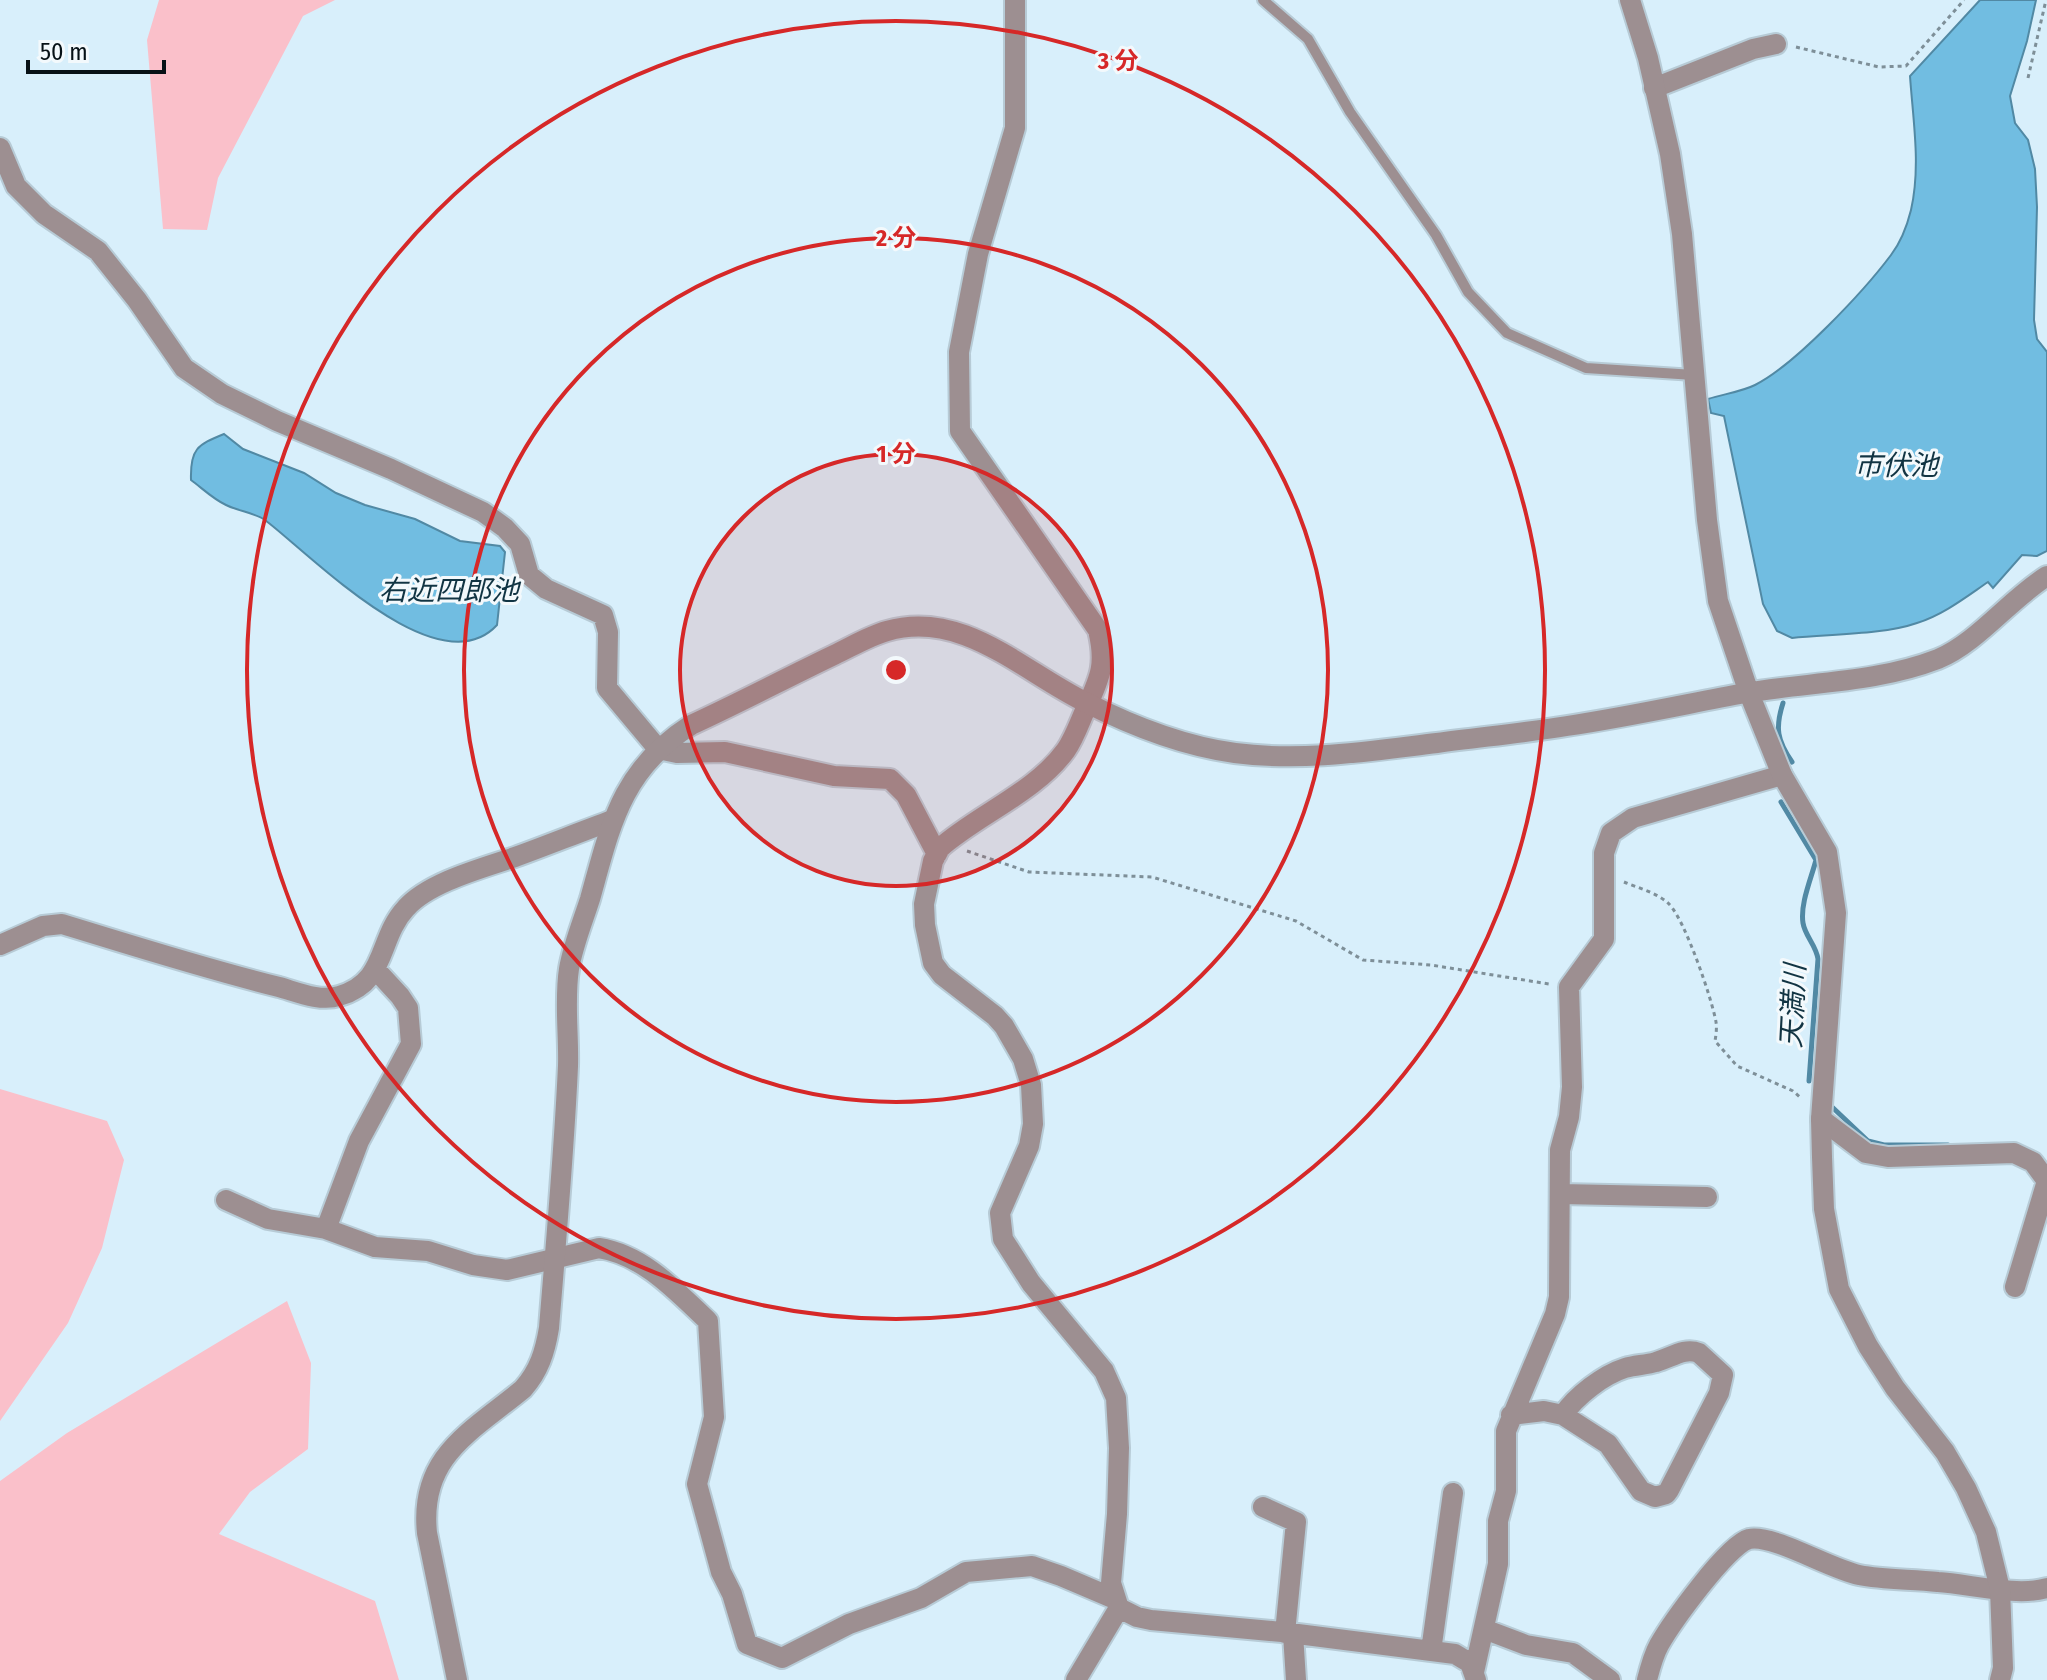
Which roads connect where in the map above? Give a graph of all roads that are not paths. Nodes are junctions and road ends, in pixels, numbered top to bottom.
1 (1015, 0) edge
2 (1263, 0) edge
3 (1630, 0) edge
4 (1776, 44) road end
5 (1654, 88) junction
6 (0, 148) edge
7 (1694, 375) junction
8 (2047, 576) edge
9 (1749, 693) junction
10 (1088, 704) junction
11 (658, 749) junction
12 (1782, 775) junction
13 (613, 820) junction
14 (941, 849) junction
15 (0, 945) edge
16 (376, 970) junction
17 (1821, 1119) junction
18 (2047, 1181) edge
19 (1561, 1194) junction
20 (1707, 1197) dead end
21 (226, 1200) dead end
22 (326, 1229) junction
23 (555, 1260) junction
24 (2015, 1287) dead end
25 (1511, 1415) junction
26 (1563, 1415) junction
27 (1453, 1493) dead end
28 (1263, 1507) dead end
29 (2047, 1588) edge
30 (2000, 1589) junction
31 (1117, 1604) junction
32 (1484, 1629) junction
33 (1289, 1633) junction
34 (1431, 1651) junction
35 (1475, 1676) edge
36 (457, 1680) edge
37 (1076, 1680) edge
38 (1296, 1680) edge
39 (1610, 1680) edge
40 (1647, 1680) edge
41 (2000, 1680) edge

1 - 10 street
2 - 7 lane
3 - 5 street
4 - 5 street
5 - 7 street
6 - 11 street
7 - 9 street
8 - 9 street
9 - 10 street
9 - 12 street
10 - 11 street
10 - 14 street
11 - 13 street
11 - 14 street
12 - 17 street
12 - 19 street
13 - 16 street
13 - 23 street
14 - 31 street
15 - 16 street
16 - 22 street
17 - 18 street
17 - 30 street
18 - 24 street
19 - 20 street
19 - 25 street
21 - 22 street
22 - 23 street
23 - 31 street
23 - 36 street
25 - 26 street
25 - 32 street
26 - 26 street
27 - 34 street
28 - 33 street
29 - 30 street
30 - 40 street
30 - 41 street
31 - 33 street
31 - 37 street
32 - 35 street
32 - 39 street
33 - 34 street
33 - 38 street
34 - 35 street

